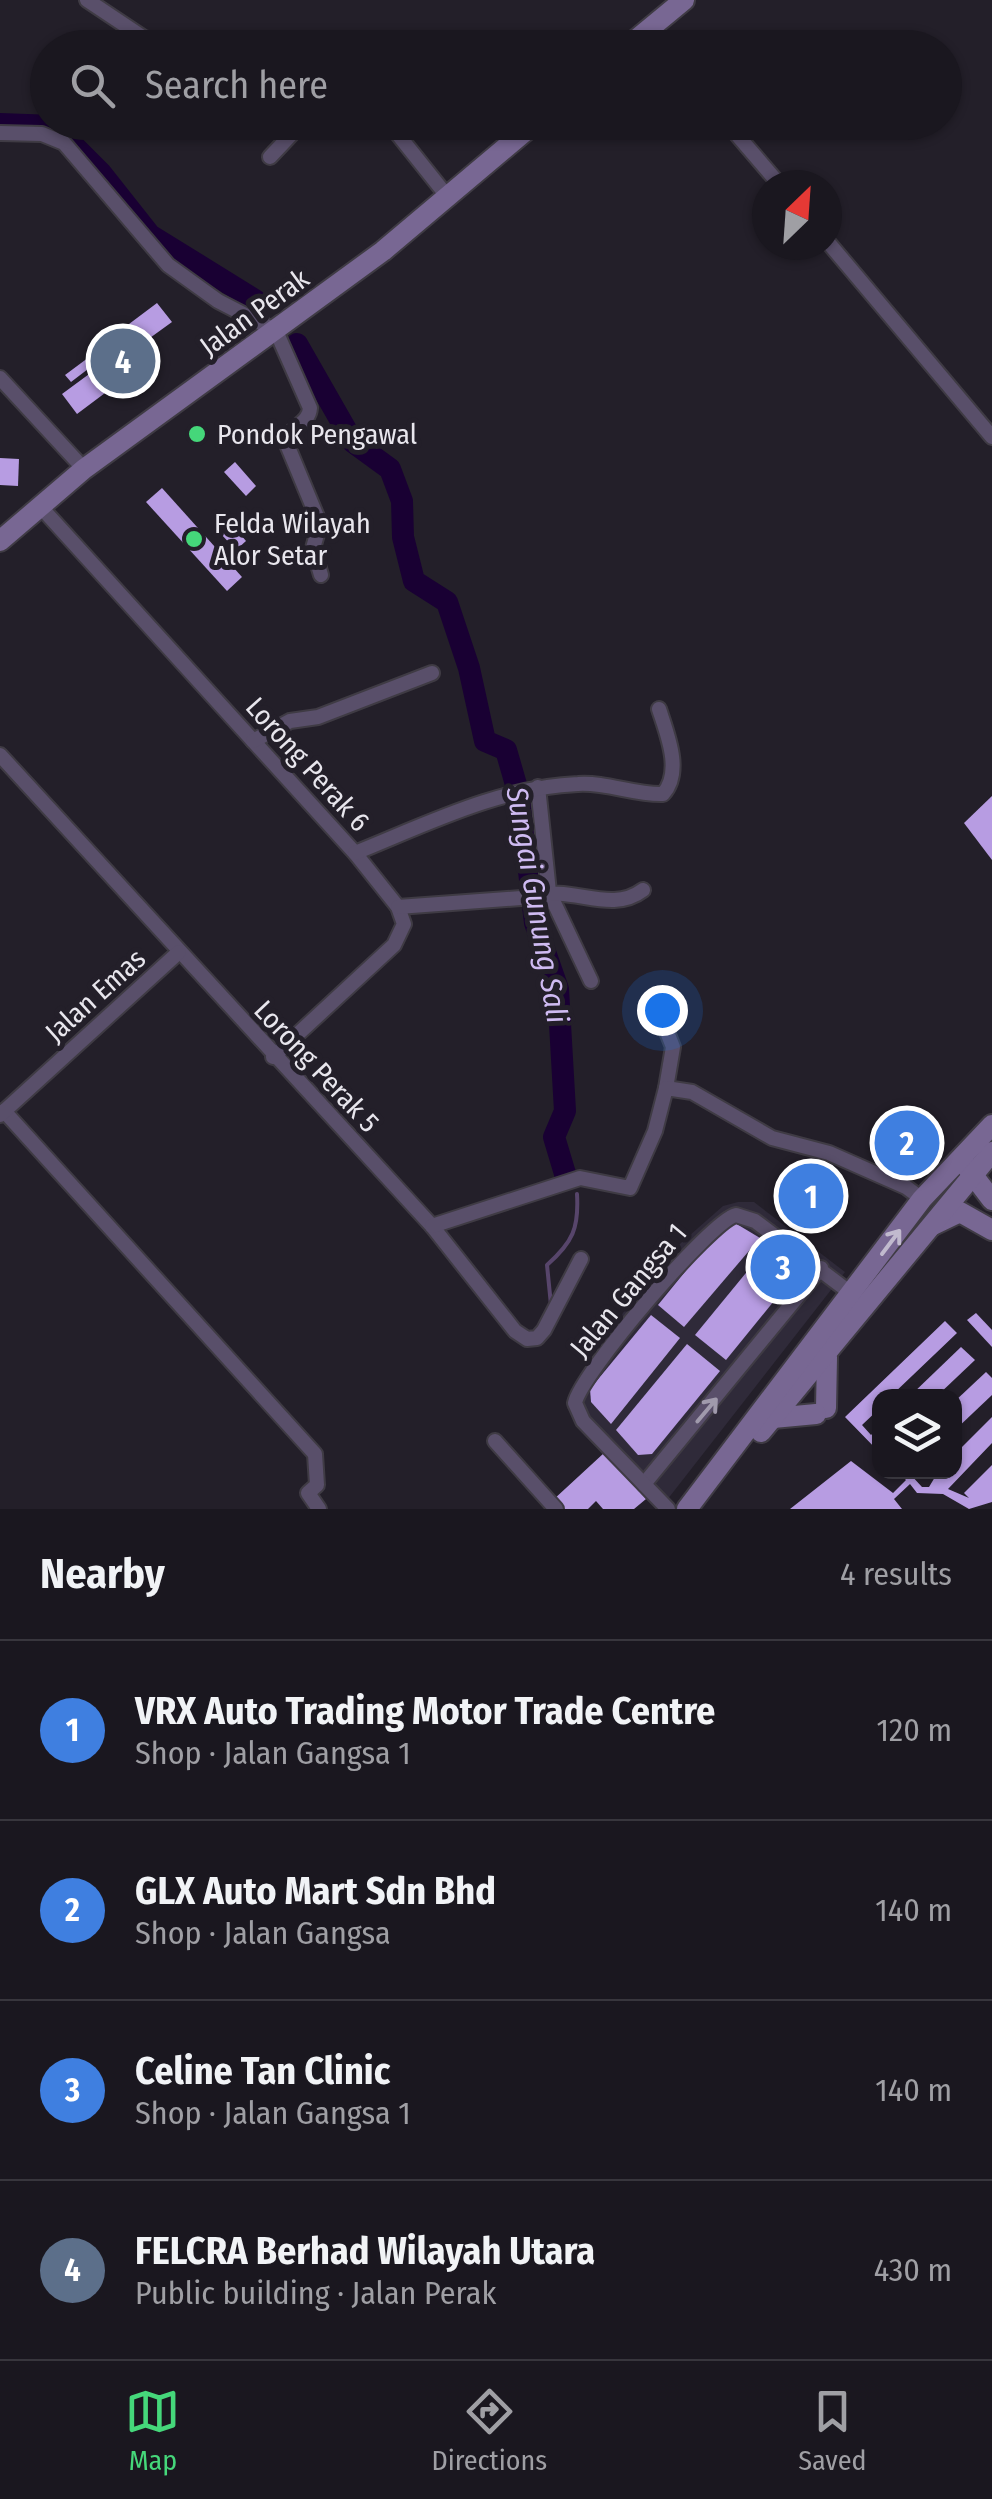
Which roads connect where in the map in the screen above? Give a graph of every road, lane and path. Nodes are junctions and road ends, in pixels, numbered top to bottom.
1 (87, 0) edge
2 (684, 0) edge
3 (132, 30) edge
4 (647, 30) edge
5 (0, 133) edge
6 (30, 134) edge
7 (57, 140) edge
8 (286, 140) edge
9 (402, 140) edge
10 (514, 140) edge
11 (741, 140) edge
12 (270, 157) dead end
13 (767, 170) edge
14 (447, 196) junction
15 (842, 259) edge
16 (276, 331) junction
17 (0, 378) edge
18 (992, 438) edge
19 (84, 468) junction
20 (39, 505) junction
21 (0, 541) edge
22 (321, 575) dead end
23 (432, 673) dead end
24 (659, 709) dead end
25 (254, 741) junction
26 (0, 755) edge
27 (538, 787) junction
28 (355, 853) junction
29 (643, 890) dead end
30 (535, 895) junction
31 (398, 907) junction
32 (178, 952) junction
33 (591, 981) dead end
34 (663, 1022) dead end
35 (273, 1057) junction
36 (666, 1088) junction
37 (2, 1113) edge
38 (992, 1124) edge
39 (992, 1152) edge
40 (960, 1170) junction
41 (922, 1199) junction
42 (992, 1200) edge
43 (432, 1226) junction
44 (926, 1230) junction
45 (992, 1230) edge
46 (581, 1259) dead end
47 (821, 1268) junction
48 (852, 1294) junction
49 (827, 1356) junction
50 (774, 1418) junction
51 (495, 1441) dead end
52 (732, 1454) junction
53 (644, 1484) junction
54 (319, 1509) edge
55 (556, 1509) edge
56 (668, 1509) edge
57 (686, 1509) edge

1 - 3 street
2 - 4 main road
5 - 6 street
7 - 16 street
8 - 12 street
9 - 14 street
10 - 14 main road, Jalan Perak
11 - 13 street
14 - 16 main road, Jalan Perak
15 - 18 street
16 - 19 main road, Jalan Perak
16 - 22 street
17 - 19 street
19 - 20 main road, Jalan Perak
20 - 21 main road, Jalan Perak
20 - 25 street, Lorong Perak 6
23 - 25 street
24 - 27 street
25 - 28 street, Lorong Perak 6
26 - 32 street, Lorong Perak 5
27 - 28 street
27 - 30 street
28 - 31 street, Lorong Perak 6
29 - 30 street
30 - 31 street
30 - 33 street
31 - 35 street
32 - 35 street, Lorong Perak 5
32 - 37 street, Jalan Emas
34 - 36 street
35 - 43 street, Lorong Perak 5
36 - 41 street
36 - 43 street
37 - 54 street
38 - 40 main road
39 - 40 main road
40 - 41 main road
40 - 42 main road
40 - 44 main road
40 - 45 main road
48 -> 41 main road
43 - 46 street, Lorong Perak 5
44 - 45 main road
44 - 49 main road
47 - 48 street
53 -> 47 street
47 - 53 street, Jalan Gangsa 1
48 - 52 main road
49 - 50 main road
49 - 50 main road
50 - 52 main road
51 - 55 street
52 - 57 main road
53 - 56 street

